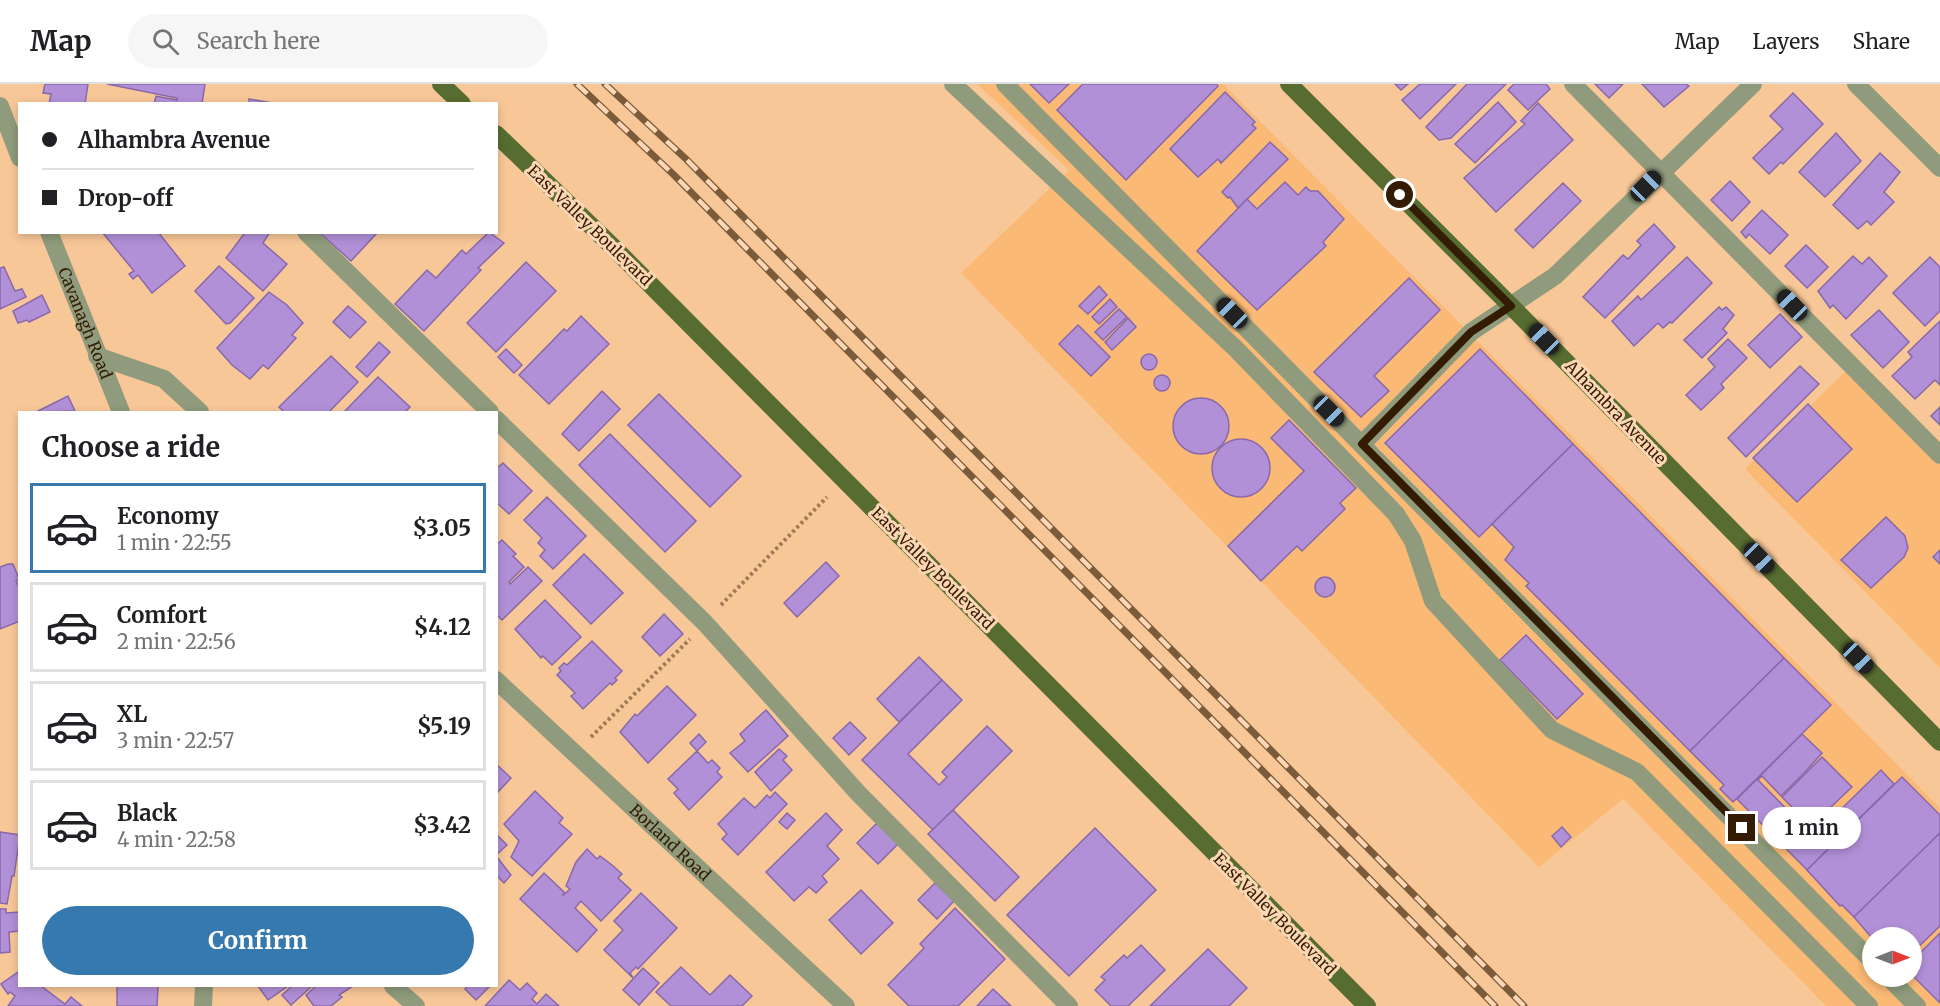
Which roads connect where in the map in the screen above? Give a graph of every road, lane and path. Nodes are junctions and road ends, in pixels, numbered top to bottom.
1 (441, 84) edge
2 (953, 84) edge
3 (1005, 84) edge
4 (1289, 84) edge
5 (1573, 84) edge
6 (1753, 84) edge
7 (1856, 84) edge
8 (460, 102) edge
9 (0, 106) edge
10 (498, 136) edge
11 (18, 153) edge
12 (1940, 168) edge
13 (1661, 171) junction
14 (50, 234) edge
15 (308, 234) edge
16 (1511, 306) junction
17 (97, 356) junction
18 (121, 411) edge
19 (199, 411) edge
20 (489, 411) edge
21 (498, 420) edge
22 (1362, 444) junction
23 (1940, 455) edge
24 (844, 479) junction
25 (731, 594) dead end
26 (705, 623) junction
27 (498, 682) edge
28 (1940, 742) edge
29 (576, 752) junction
30 (1862, 951) edge
31 (204, 987) edge
32 (394, 987) edge
33 (1898, 987) edge
34 (203, 1006) edge
35 (416, 1006) edge
36 (846, 1006) edge
37 (1069, 1006) edge
38 (1366, 1006) edge
39 (1869, 1006) edge
40 (1917, 1006) edge

1 - 8 main road
2 - 39 street
3 - 22 street
4 - 16 main road, Alhambra Avenue
5 - 13 street
6 - 13 street
7 - 12 street
9 - 11 street
10 - 24 main road, East Valley Boulevard
13 - 16 street
13 - 23 street
14 - 17 street, Cavanagh Road
15 - 20 street
16 - 22 street
16 - 28 main road, Alhambra Avenue
17 - 18 street, Cavanagh Road
17 - 19 street
21 - 26 street
22 - 30 street
24 - 25 path
24 - 38 main road, East Valley Boulevard
26 - 29 path
26 - 37 street
27 - 29 street, Borland Road
29 - 36 street, Borland Road
31 - 34 street
32 - 35 street
33 - 40 street

